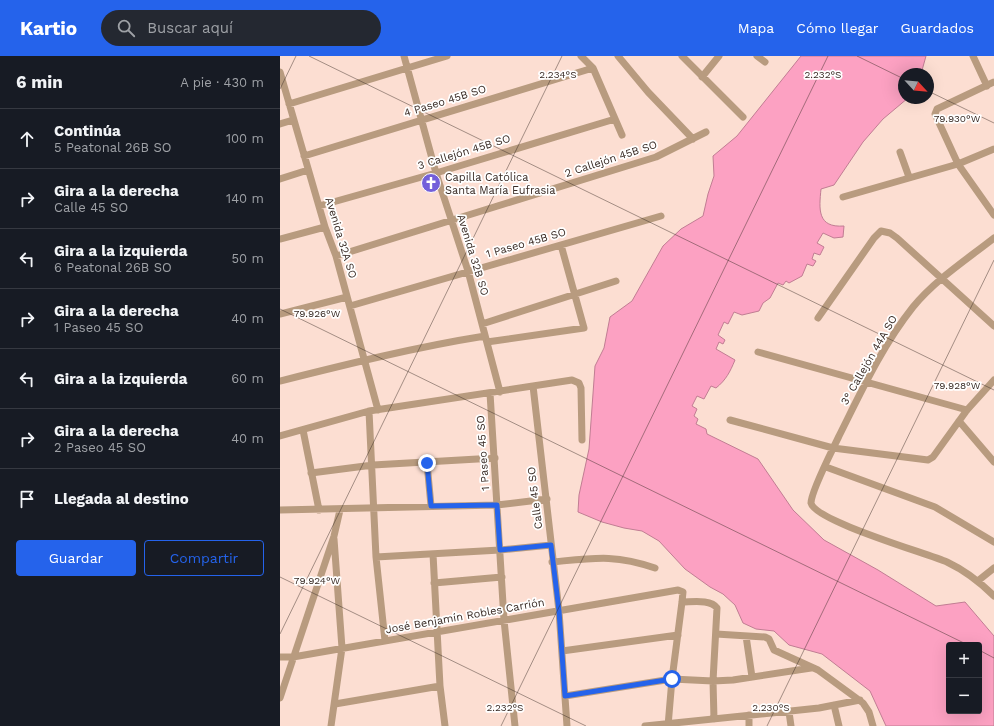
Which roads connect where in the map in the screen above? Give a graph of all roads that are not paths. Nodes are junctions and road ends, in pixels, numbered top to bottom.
1 (404, 56) edge
2 (581, 56) edge
3 (618, 56) edge
4 (682, 56) edge
5 (719, 56) edge
6 (757, 56) edge
7 (973, 56) edge
8 (444, 57) edge
9 (765, 62) dead end
10 (593, 68) junction
11 (407, 69) junction
12 (280, 72) edge
13 (702, 77) junction
14 (991, 84) edge
15 (289, 104) junction
16 (743, 117) dead end
17 (614, 118) junction
18 (421, 119) junction
19 (294, 120) junction
20 (280, 124) edge
21 (706, 132) dead end
22 (622, 134) dead end
23 (693, 139) junction
24 (994, 149) edge
25 (900, 152) dead end
26 (304, 156) junction
27 (958, 164) junction
28 (308, 170) junction
29 (436, 173) junction
30 (910, 177) junction
31 (280, 179) edge
32 (843, 197) dead end
33 (319, 206) junction
34 (994, 215) edge
35 (661, 216) dead end
36 (451, 222) junction
37 (325, 227) junction
38 (994, 238) edge
39 (280, 239) edge
40 (561, 245) junction
41 (336, 256) junction
42 (468, 271) junction
43 (942, 279) junction
44 (616, 281) dead end
45 (576, 294) junction
46 (347, 297) junction
47 (350, 306) junction
48 (280, 314) edge
49 (818, 318) dead end
50 (482, 324) junction
51 (994, 326) edge
52 (486, 339) junction
53 (758, 352) dead end
54 (365, 359) junction
55 (994, 380) edge
56 (280, 381) edge
57 (867, 382) junction
58 (533, 386) junction
59 (500, 392) junction
60 (490, 394) junction
61 (378, 410) junction
62 (967, 410) junction
63 (369, 412) junction
64 (730, 420) dead end
65 (959, 421) junction
66 (303, 430) junction
67 (280, 436) edge
68 (582, 440) dead end
69 (833, 448) junction
70 (495, 458) junction
71 (994, 462) edge
72 (427, 463) junction
73 (373, 465) junction
74 (826, 466) junction
75 (312, 473) junction
76 (547, 499) junction
77 (497, 505) junction
78 (431, 506) junction
79 (374, 509) junction
80 (280, 510) edge
81 (319, 510) junction
82 (340, 510) junction
83 (334, 536) junction
84 (994, 542) edge
85 (551, 545) junction
86 (500, 550) junction
87 (433, 554) junction
88 (376, 557) junction
89 (552, 562) junction
90 (655, 568) dead end
91 (994, 568) edge
92 (502, 577) junction
93 (979, 580) junction
94 (434, 583) junction
95 (994, 596) edge
96 (682, 602) junction
97 (559, 611) junction
98 (504, 620) junction
99 (437, 631) junction
100 (716, 634) junction
101 (678, 635) junction
102 (746, 636) junction
103 (385, 641) junction
104 (342, 648) junction
105 (562, 651) junction
106 (280, 656) edge
107 (293, 657) junction
108 (811, 668) junction
109 (752, 676) junction
110 (672, 679) junction
111 (713, 681) junction
112 (440, 686) junction
113 (565, 696) junction
114 (280, 698) edge
115 (860, 700) junction
116 (335, 704) junction
117 (834, 705) junction
118 (789, 712) junction
119 (748, 715) junction
120 (714, 719) junction
121 (706, 723) edge
122 (668, 725) edge
123 (330, 726) edge
124 (444, 726) edge
125 (515, 726) edge
126 (567, 726) edge
127 (645, 726) edge
128 (749, 726) edge
129 (791, 726) edge
130 (839, 726) edge
131 (873, 726) edge

1 - 11 street, Avenida 32B SO
2 - 10 street
3 - 23 street
4 - 13 street
5 - 13 street
6 - 9 street
7 - 14 street
8 - 11 street
10 - 17 street
10 - 18 street, 4 Paseo 45B SO
11 - 15 street
11 - 18 street, Avenida 32B SO
12 - 15 street, Avenida 32A SO
13 - 16 street
14 - 27 street
15 - 19 street, Avenida 32A SO
17 - 22 street
17 - 29 street, 3 Callejón 45B SO
18 - 26 street, 4 Paseo 45B SO
18 - 29 street, Avenida 32B SO
19 - 20 street
19 - 26 street, Avenida 32A SO
21 - 23 street, 2 Callejón 45B SO
23 - 36 street, 2 Callejón 45B SO
24 - 27 street
25 - 30 street
26 - 28 street, Avenida 32A SO
27 - 30 street
27 - 34 street
28 - 31 street
28 - 33 street, Avenida 32A SO
29 - 33 street, 3 Callejón 45B SO
29 - 36 street, Avenida 32B SO
30 - 32 street
33 - 37 street, Avenida 32A SO
35 - 40 street, 1 Paseo 45B SO
36 - 41 street, 2 Callejón 45B SO
36 - 42 street, Avenida 32B SO
37 - 39 street
37 - 41 street, Avenida 32A SO
38 - 43 street, 3° Callejón 44A SO
40 - 42 street, 1 Paseo 45B SO
40 - 45 street
41 - 46 street, Avenida 32A SO
42 - 47 street, 1 Paseo 45B SO
42 - 50 street, Avenida 32B SO
43 - 49 street
43 - 51 street
43 - 57 street, 3° Callejón 44A SO
44 - 45 street
45 - 50 street
45 - 52 street
46 - 47 street, Avenida 32A SO
46 - 48 street
47 - 54 street, Avenida 32A SO
50 - 52 street, Avenida 32B SO
52 - 54 street
52 - 59 street, Avenida 32B SO
53 - 57 street
54 - 56 street
54 - 61 street, Avenida 32A SO
55 - 62 street
57 - 62 street
57 - 69 street, 3° Callejón 44A SO
58 - 59 street
58 - 68 street
58 - 76 street, Calle 45 SO
59 - 60 street
60 - 61 street
60 - 70 street, 1 Paseo 45 SO
61 - 63 street
62 - 65 street
63 - 66 street
63 - 73 street
64 - 69 street
65 - 69 street
65 - 71 street
66 - 67 street
66 - 75 street
69 - 74 street, 3° Callejón 44A SO
70 - 72 street
70 - 77 street, 1 Paseo 45 SO
72 - 73 street
72 - 78 street
73 - 75 street
73 - 79 street
74 - 84 street
74 - 93 street, 3° Callejón 44A SO
75 - 81 street
76 - 77 street
76 - 85 street, Calle 45 SO
77 - 78 street
77 - 86 street, 1 Paseo 45 SO
78 - 79 street
79 - 82 street
79 - 88 street
80 - 81 street
81 - 82 street
82 - 83 street
83 - 104 street
83 - 107 street
85 - 86 street
85 - 89 street, Calle 45 SO
86 - 87 street
86 - 92 street, 1 Paseo 45 SO
87 - 88 street
87 - 94 street
88 - 103 street
89 - 90 street
89 - 97 street, Calle 45 SO
91 - 93 street
92 - 94 street
92 - 98 street, 1 Paseo 45 SO
93 - 95 street
94 - 99 street
96 - 97 street, José Benjamín Robles Carrión
96 - 100 street
96 - 101 street
97 - 98 street, José Benjamín Robles Carrión
97 - 105 street, Calle 45 SO
98 - 99 street, José Benjamín Robles Carrión
98 - 125 street, 1 Paseo 45 SO
99 - 103 street, José Benjamín Robles Carrión
99 - 112 street
100 - 102 street
100 - 111 street
101 - 105 street
101 - 110 street
102 - 108 street
102 - 109 street
103 - 104 street, José Benjamín Robles Carrión
104 - 107 street, José Benjamín Robles Carrión
104 - 116 street
105 - 113 street, Calle 45 SO
106 - 107 street, José Benjamín Robles Carrión
107 - 114 street
108 - 109 street
108 - 115 street
109 - 111 street
110 - 111 street
110 - 113 street
110 - 122 street
111 - 120 street
112 - 116 street
112 - 124 street
113 - 126 street, Calle 45 SO
115 - 117 street
115 - 131 street
116 - 123 street
117 - 118 street
117 - 130 street
118 - 119 street
118 - 129 street
119 - 120 street
119 - 128 street
120 - 121 street
121 - 122 street
122 - 127 street

